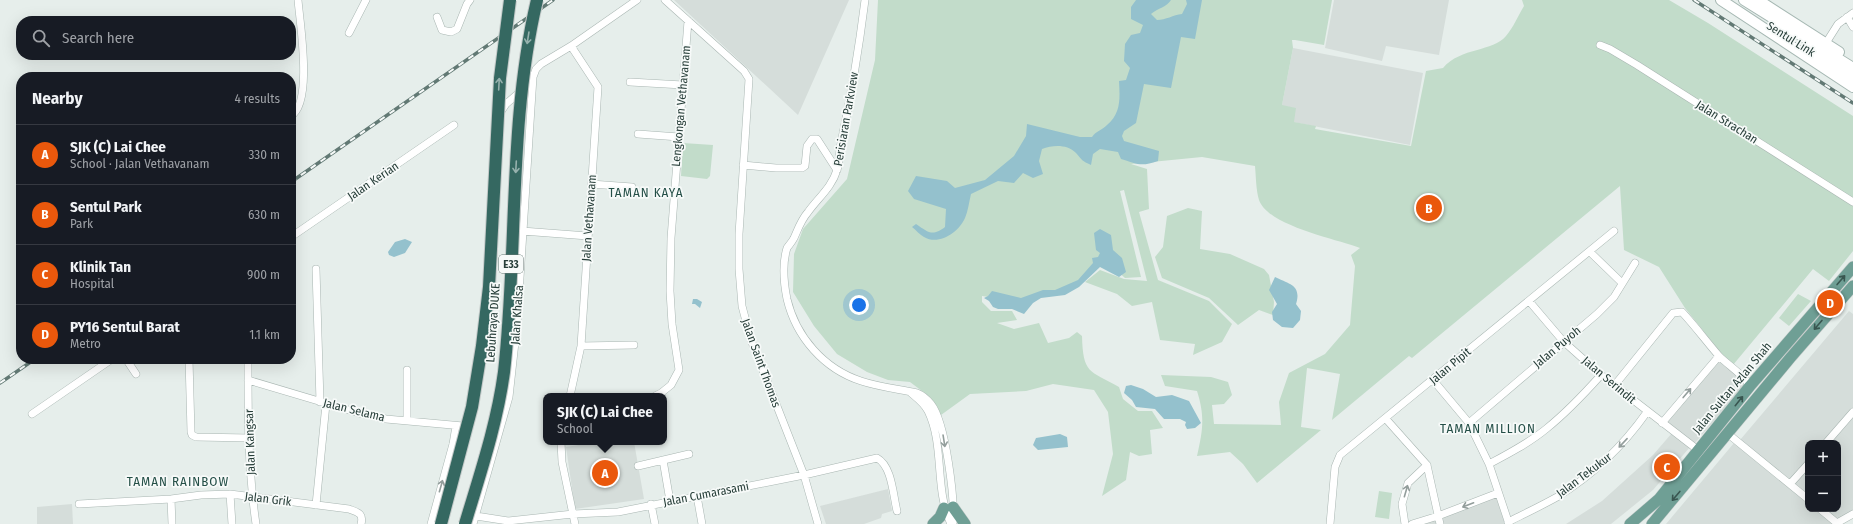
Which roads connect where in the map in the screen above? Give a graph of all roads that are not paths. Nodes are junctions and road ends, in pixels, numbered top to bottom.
1 (298, 0) edge
2 (366, 0) edge
3 (470, 0) edge
4 (510, 0) edge
5 (537, 0) edge
6 (637, 0) edge
7 (665, 0) edge
8 (865, 0) edge
9 (1722, 0) edge
10 (1730, 0) edge
11 (1744, 0) edge
12 (1758, 0) edge
13 (1850, 15) edge
14 (437, 17) dead end
15 (688, 21) junction
16 (1853, 27) edge
17 (349, 33) dead end
18 (1826, 43) junction
19 (1600, 45) dead end
20 (571, 46) junction
21 (1853, 61) edge
22 (1853, 68) edge
23 (533, 77) junction
24 (1853, 78) edge
25 (630, 82) dead end
26 (683, 86) junction
27 (1853, 88) edge
28 (296, 112) edge
29 (454, 125) dead end
30 (638, 134) dead end
31 (679, 137) junction
32 (743, 166) junction
33 (838, 170) junction
34 (591, 184) junction
35 (632, 188) dead end
36 (1853, 202) edge
37 (522, 231) junction
38 (1614, 231) dead end
39 (296, 234) edge
40 (588, 236) junction
41 (1590, 252) junction
42 (1635, 263) dead end
43 (1853, 267) edge
44 (316, 269) dead end
45 (1622, 283) junction
46 (1853, 286) edge
47 (1529, 301) junction
48 (1563, 341) junction
49 (634, 345) dead end
50 (581, 346) junction
51 (1719, 356) junction
52 (105, 364) edge
53 (129, 364) edge
54 (189, 364) edge
55 (248, 364) edge
56 (407, 370) dead end
57 (136, 374) dead end
58 (1601, 375) junction
59 (248, 380) junction
60 (1433, 380) junction
61 (1614, 386) junction
62 (1750, 386) junction
63 (571, 393) edge
64 (661, 393) edge
65 (323, 403) junction
66 (1647, 412) junction
67 (1853, 412) edge
68 (32, 414) dead end
69 (1386, 419) junction
70 (407, 420) junction
71 (1469, 422) junction
72 (1662, 423) junction
73 (460, 426) junction
74 (1727, 433) junction
75 (249, 438) junction
76 (1829, 440) edge
77 (561, 445) edge
78 (1698, 450) junction
79 (690, 454) dead end
80 (662, 460) junction
81 (1489, 464) junction
82 (638, 466) dead end
83 (1426, 466) junction
84 (1805, 467) edge
85 (804, 475) junction
86 (1790, 484) junction
87 (230, 494) junction
88 (1498, 494) junction
89 (697, 496) junction
90 (1805, 496) edge
91 (252, 497) junction
92 (1659, 499) junction
93 (171, 500) junction
94 (670, 501) junction
95 (79, 504) dead end
96 (651, 504) junction
97 (316, 505) junction
98 (949, 508) junction
99 (897, 511) dead end
100 (1823, 512) edge
101 (573, 514) junction
102 (1853, 514) edge
103 (476, 516) junction
104 (1438, 516) junction
105 (521, 522) edge
106 (1508, 523) edge
107 (172, 524) edge
108 (232, 524) edge
109 (256, 524) edge
110 (360, 524) edge
111 (431, 524) edge
112 (438, 524) edge
113 (441, 524) edge
114 (465, 524) edge
115 (473, 524) edge
116 (575, 524) edge
117 (655, 524) edge
118 (702, 524) edge
119 (818, 524) edge
120 (933, 524) edge
121 (952, 524) edge
122 (965, 524) edge
123 (1330, 524) edge
124 (1405, 524) edge
125 (1412, 524) edge
126 (1440, 524) edge
127 (1630, 524) edge
128 (1652, 524) edge
129 (1837, 524) edge

1 - 28 street
2 - 17 street
3 - 14 street
113 -> 4 highway, Lebuhraya DUKE / E33, bridge
5 -> 114 highway, Lebuhraya DUKE / E33, bridge
6 - 20 street
7 - 15 street
8 - 33 street, Perisiaran Parkview
9 - 27 main road
10 - 24 main road, Sentul Link
11 - 22 main road, Sentul Link
12 - 18 main road
13 - 16 street
13 - 18 street
15 - 26 street, Lengkongan Vethavanam
15 - 32 street, Jalan Saint Thomas
18 - 21 main road
19 - 36 street, Jalan Strachan
20 - 23 street
20 - 34 street, Jalan Vethavanam
23 - 37 street, Jalan Khalsa
23 - 73 street
25 - 26 street
26 - 31 street, Lengkongan Vethavanam
29 - 39 street, Jalan Kerian
30 - 31 street
31 - 64 street, Lengkongan Vethavanam
32 - 33 street
32 - 85 street, Jalan Saint Thomas
33 - 98 street, Perisiaran Parkview
34 - 35 street
34 - 40 street, Jalan Vethavanam
37 - 40 street
37 - 103 street, Jalan Khalsa
38 - 41 street, Jalan Pipit
40 - 50 street, Jalan Vethavanam
41 - 45 street
41 - 47 street, Jalan Pipit
42 - 45 street, Jalan Puyoh
62 -> 43 main road, Jalan Sultan Azlan Shah
44 - 65 street
45 - 48 street, Jalan Puyoh
46 -> 74 main road, Jalan Sultan Azlan Shah
47 - 48 street, Jalan Serindit
47 - 60 street, Jalan Pipit
48 - 58 street, Jalan Serindit
48 - 71 street, Jalan Puyoh
49 - 50 street
50 - 63 street, Jalan Vethavanam
51 - 61 street
51 - 62 street
72 -> 51 street
52 - 68 street
53 - 57 street
54 - 75 street
55 - 59 street, Jalan Kangsar
56 - 70 street
58 - 61 street, Jalan Serindit
58 - 81 street
59 - 65 street, Jalan Selama
59 - 75 street, Jalan Kangsar
60 - 69 street, Jalan Pipit
60 - 71 street
61 - 66 street, Jalan Serindit
78 -> 62 main road, Jalan Sultan Azlan Shah
65 - 70 street, Jalan Selama
65 - 97 street
66 - 72 street, Jalan Serindit
66 -> 106 street, Jalan Tekukur
67 - 76 street
69 - 83 street
69 - 123 street, Jalan Pipit
70 - 73 street, Jalan Selama
71 - 81 street
72 - 78 street, Jalan Serindit
111 -> 73 street
73 - 112 street
74 - 86 street
74 - 92 main road
74 -> 128 main road, Jalan Sultan Azlan Shah
75 - 91 street, Jalan Kangsar
77 - 101 street
78 - 92 main road, Jalan Sultan Azlan Shah
79 - 80 street
80 - 82 street
80 - 94 street
81 - 88 street
83 - 104 street
124 -> 83 street
84 - 86 street
85 - 89 street, Jalan Cumarasami
85 - 99 street, Jalan Cumarasami
85 - 119 street, Jalan Saint Thomas
86 - 90 street
87 - 91 street, Jalan Grik
87 - 93 street, Jalan Grik
87 - 108 street
88 -> 104 street
88 - 106 street
89 - 94 street, Jalan Cumarasami
89 - 118 street
91 - 97 street, Jalan Grik
91 - 109 street, Jalan Kangsar
92 - 127 main road, Jalan Sultan Azlan Shah
93 - 95 street, Jalan Grik
93 - 107 street
94 - 96 street, Jalan Cumarasami
96 - 101 street, Jalan Cumarasami
96 - 117 street
97 - 110 street, Jalan Grik
98 - 120 main road
98 - 121 street
98 - 122 main road
100 - 129 street
101 - 105 street, Jalan Cumarasami
101 - 116 street
102 - 129 street
103 - 105 street, Jalan Cumarasami
103 - 115 street, Jalan Khalsa
104 - 125 street
104 - 126 street

